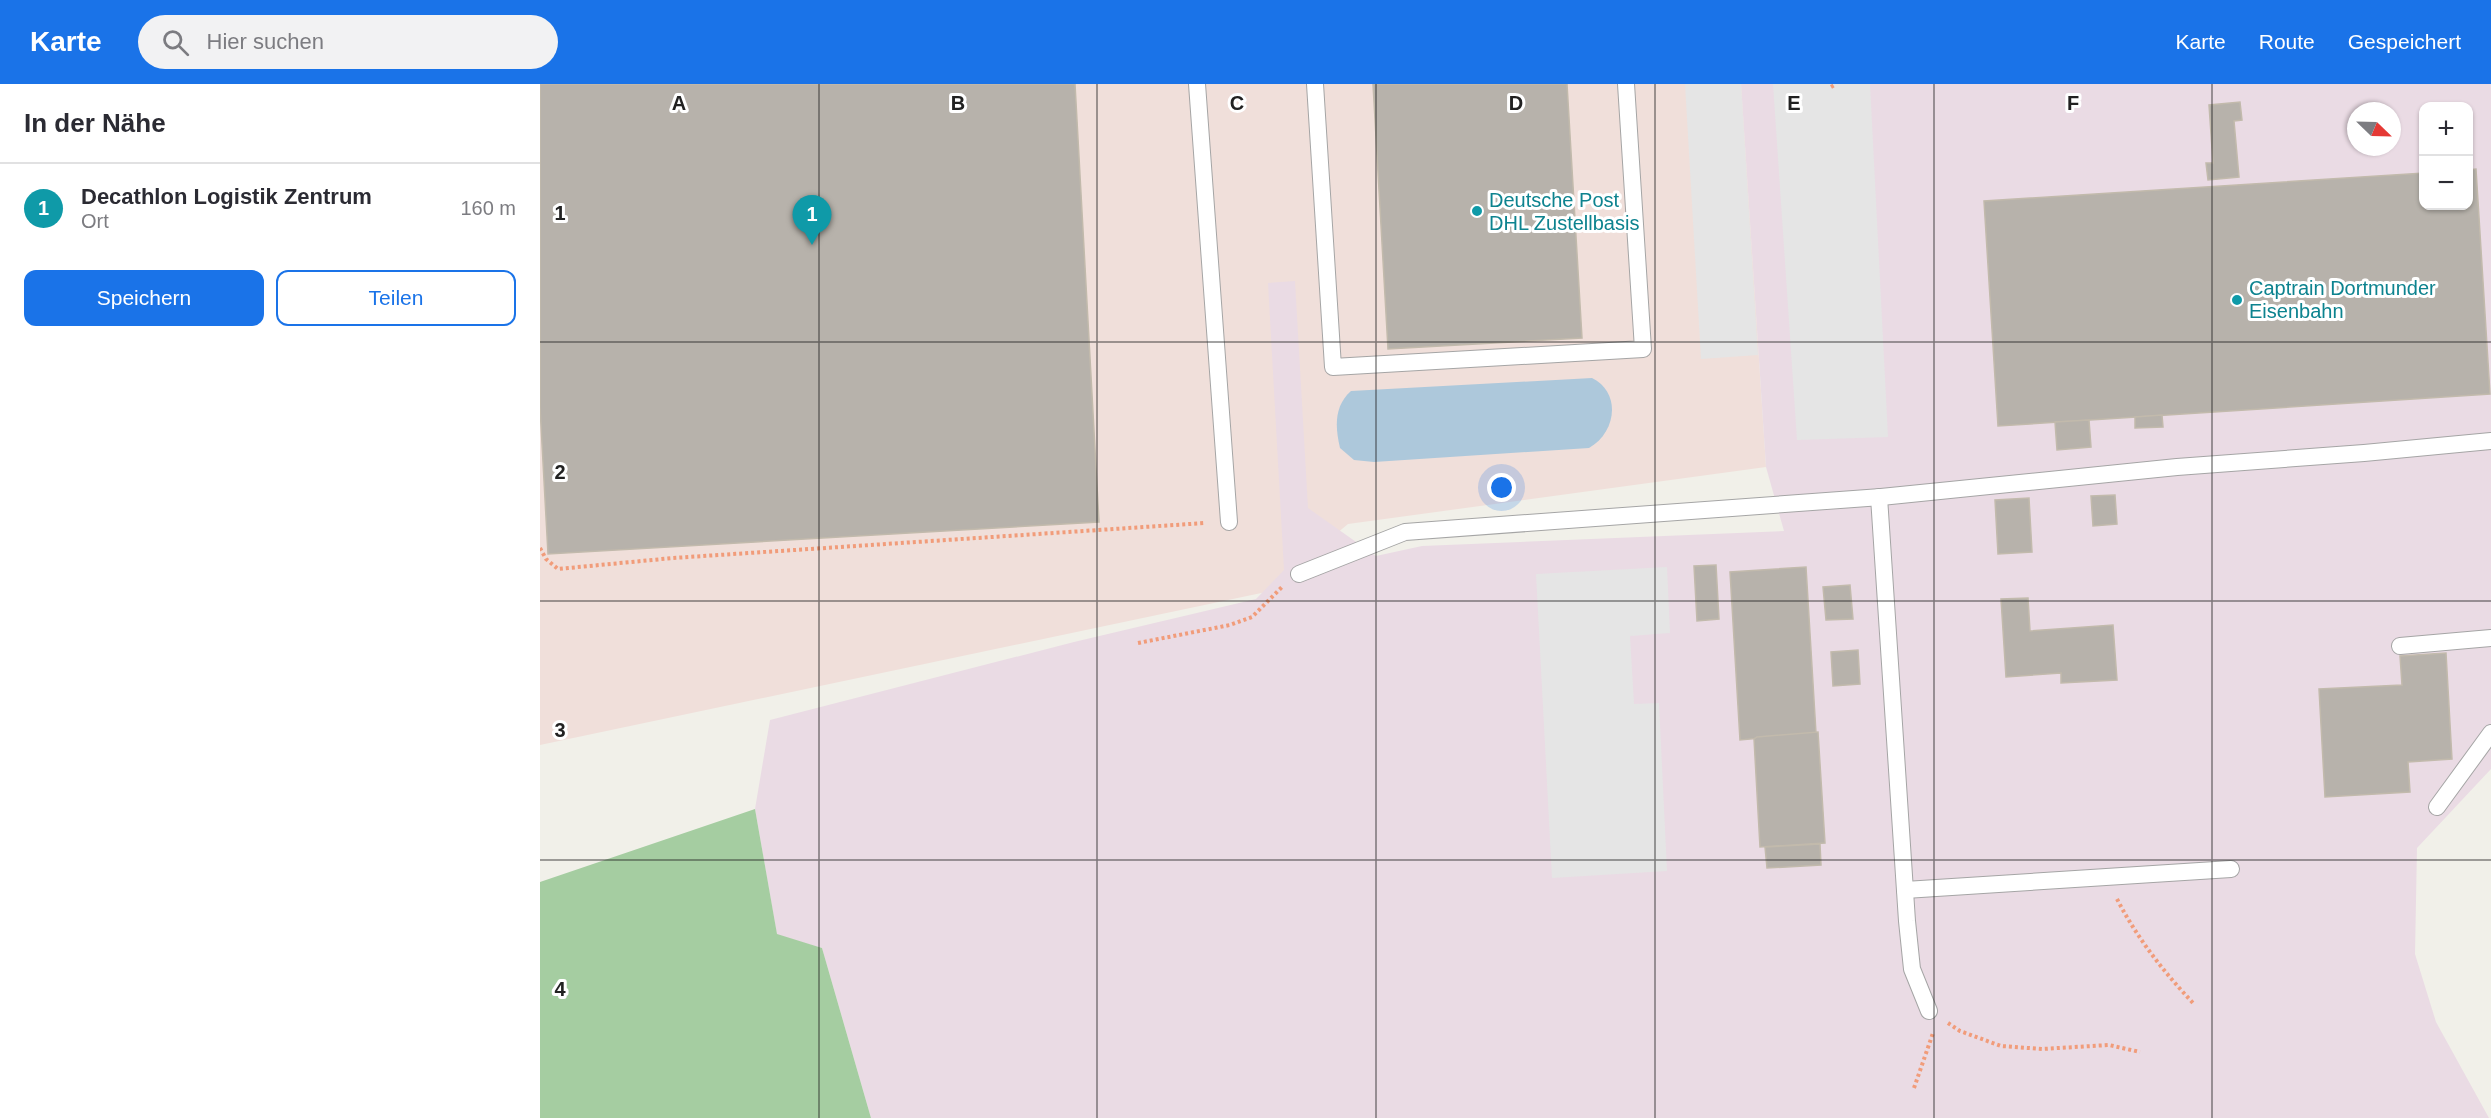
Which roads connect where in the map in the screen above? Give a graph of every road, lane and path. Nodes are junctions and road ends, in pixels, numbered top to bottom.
1 (1197, 84) edge
2 (1315, 84) edge
3 (1626, 84) edge
4 (2491, 441) edge
5 (1879, 497) junction
6 (1229, 522) joint
7 (540, 548) edge
8 (1299, 574) joint
9 (2491, 638) edge
10 (1138, 643) dead end
11 (2400, 646) dead end
12 (2491, 733) edge
13 (2437, 807) dead end
14 (2230, 869) dead end
15 (2106, 877) junction
16 (1905, 890) junction
17 (2193, 1003) dead end
18 (1929, 1011) junction
19 (2140, 1052) dead end
20 (1914, 1088) dead end

1 - 6 lane
2 - 3 lane
4 - 5 lane
5 - 8 lane
5 - 16 lane
6 - 7 path
8 - 10 path
9 - 11 lane
12 - 13 lane
14 - 15 lane
15 - 16 lane
15 - 17 path
16 - 18 lane
18 - 19 path
18 - 20 path

